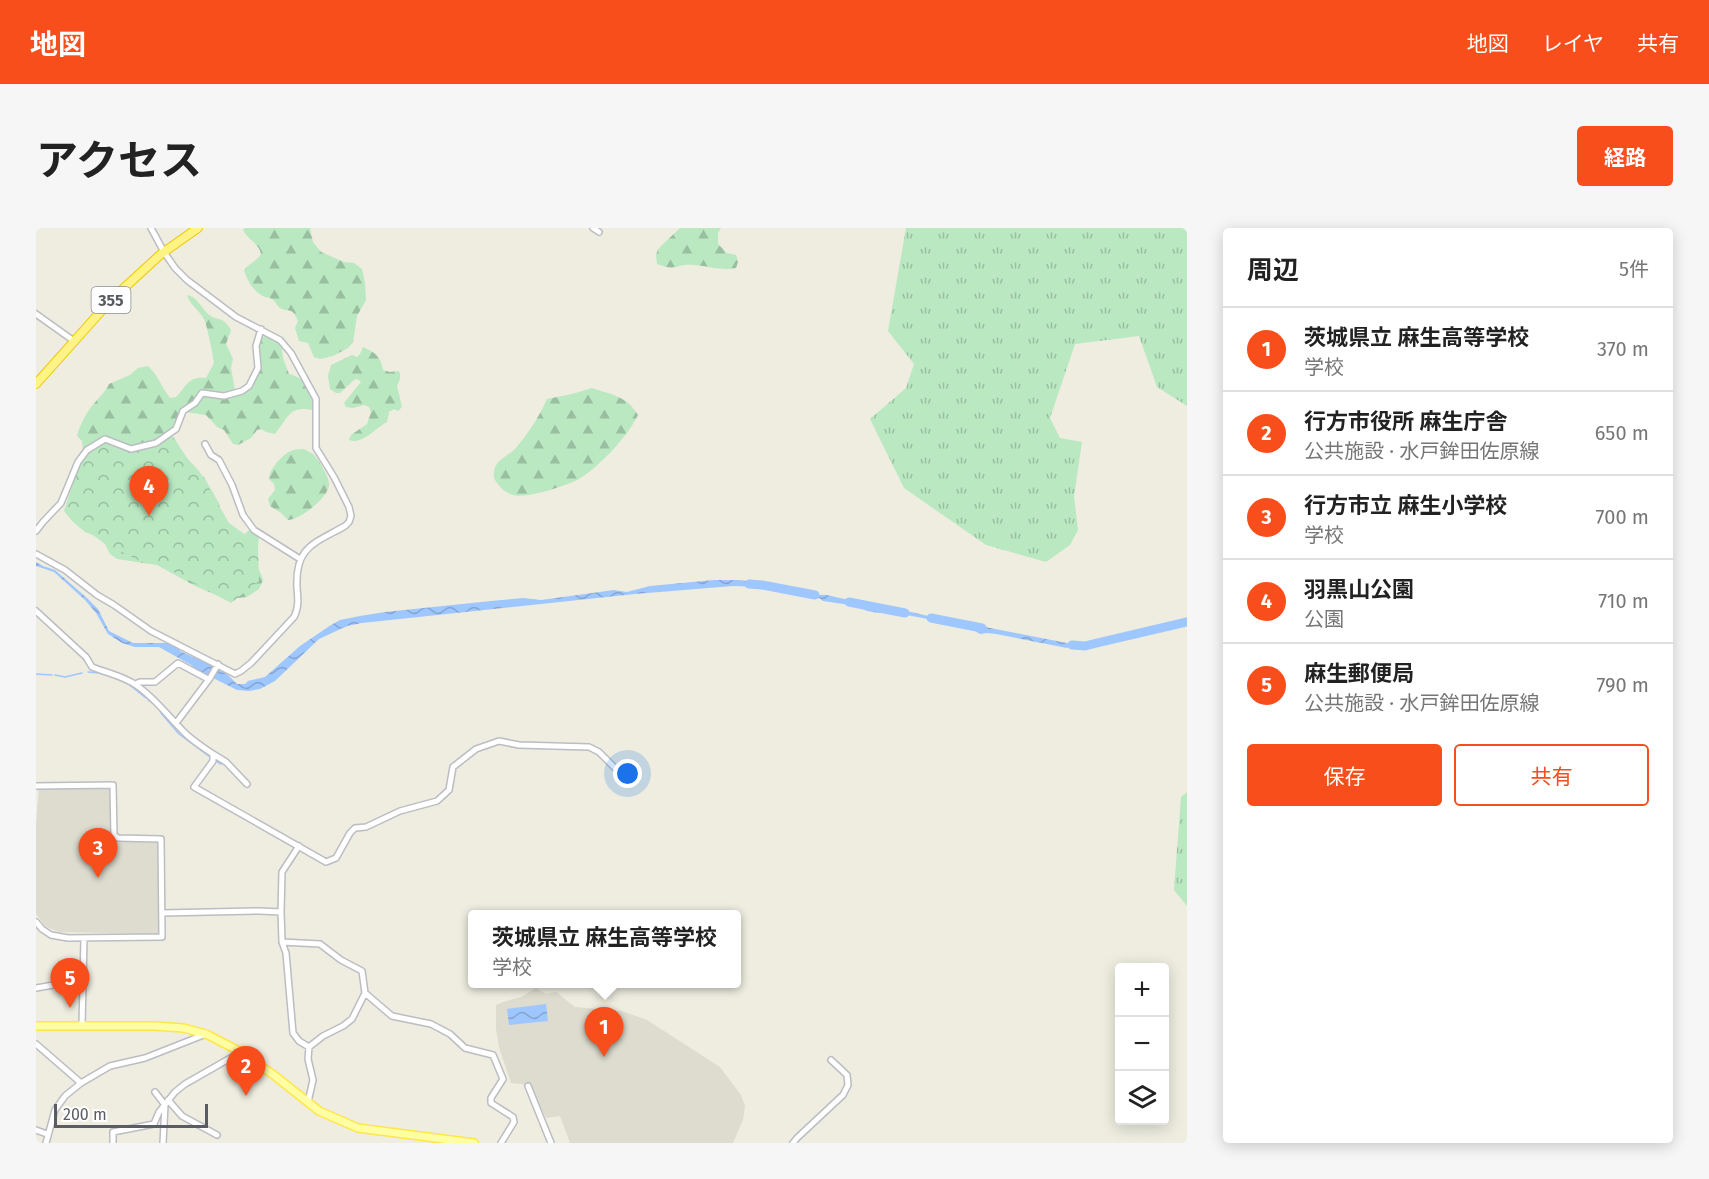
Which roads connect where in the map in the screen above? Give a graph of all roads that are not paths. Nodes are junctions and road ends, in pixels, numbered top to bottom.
1 (151, 228) edge
2 (198, 228) edge
3 (593, 228) edge
4 (599, 232) dead end
5 (164, 252) junction
6 (36, 314) edge
7 (261, 329) junction
8 (74, 341) junction
9 (36, 384) edge
10 (205, 444) dead end
11 (36, 531) edge
12 (36, 554) edge
13 (300, 559) junction
14 (36, 611) edge
15 (217, 665) junction
16 (209, 679) junction
17 (135, 684) junction
18 (176, 723) junction
19 (213, 754) junction
20 (620, 773) dead end
21 (247, 784) dead end
22 (36, 786) edge
23 (299, 846) junction
24 (281, 912) junction
25 (162, 913) junction
26 (36, 922) edge
27 (84, 938) junction
28 (282, 942) junction
29 (83, 983) junction
30 (36, 988) edge
31 (365, 993) junction
32 (36, 1026) edge
33 (82, 1026) junction
34 (206, 1034) junction
35 (36, 1044) edge
36 (309, 1047) junction
37 (241, 1052) junction
38 (831, 1060) dead end
39 (81, 1083) junction
40 (528, 1086) dead end
41 (155, 1092) dead end
42 (166, 1102) junction
43 (308, 1102) junction
44 (36, 1131) edge
45 (47, 1134) junction
46 (217, 1135) dead end
47 (46, 1143) edge
48 (113, 1143) edge
49 (163, 1143) edge
50 (474, 1143) edge
51 (501, 1143) edge
52 (551, 1143) edge
53 (793, 1143) edge

1 - 5 street
2 - 5 highway, 355
3 - 4 street
5 - 7 street
5 - 8 highway, 355
6 - 8 street
7 - 11 street
7 - 13 street
8 - 9 highway, 355
10 - 13 street
12 - 15 street
13 - 15 street
14 - 17 street
15 - 16 street
16 - 17 street
16 - 18 street
17 - 18 street
18 - 19 street
19 - 21 street
19 - 23 street
20 - 23 street
22 - 25 street
23 - 24 street
24 - 25 street
24 - 28 street
25 - 27 street
26 - 27 street
27 - 29 street
28 - 31 street
28 - 36 street
29 - 30 street
29 - 33 street
31 - 36 street
31 - 51 street
32 - 33 main road
33 - 34 main road
34 - 37 main road
34 - 39 street
35 - 39 street
36 - 43 street
37 - 42 street
37 - 43 main road
38 - 53 street
39 - 45 street
40 - 52 street
41 - 42 street
42 - 46 street
42 - 48 street
42 - 49 street
43 - 50 main road
44 - 45 street
45 - 47 street

